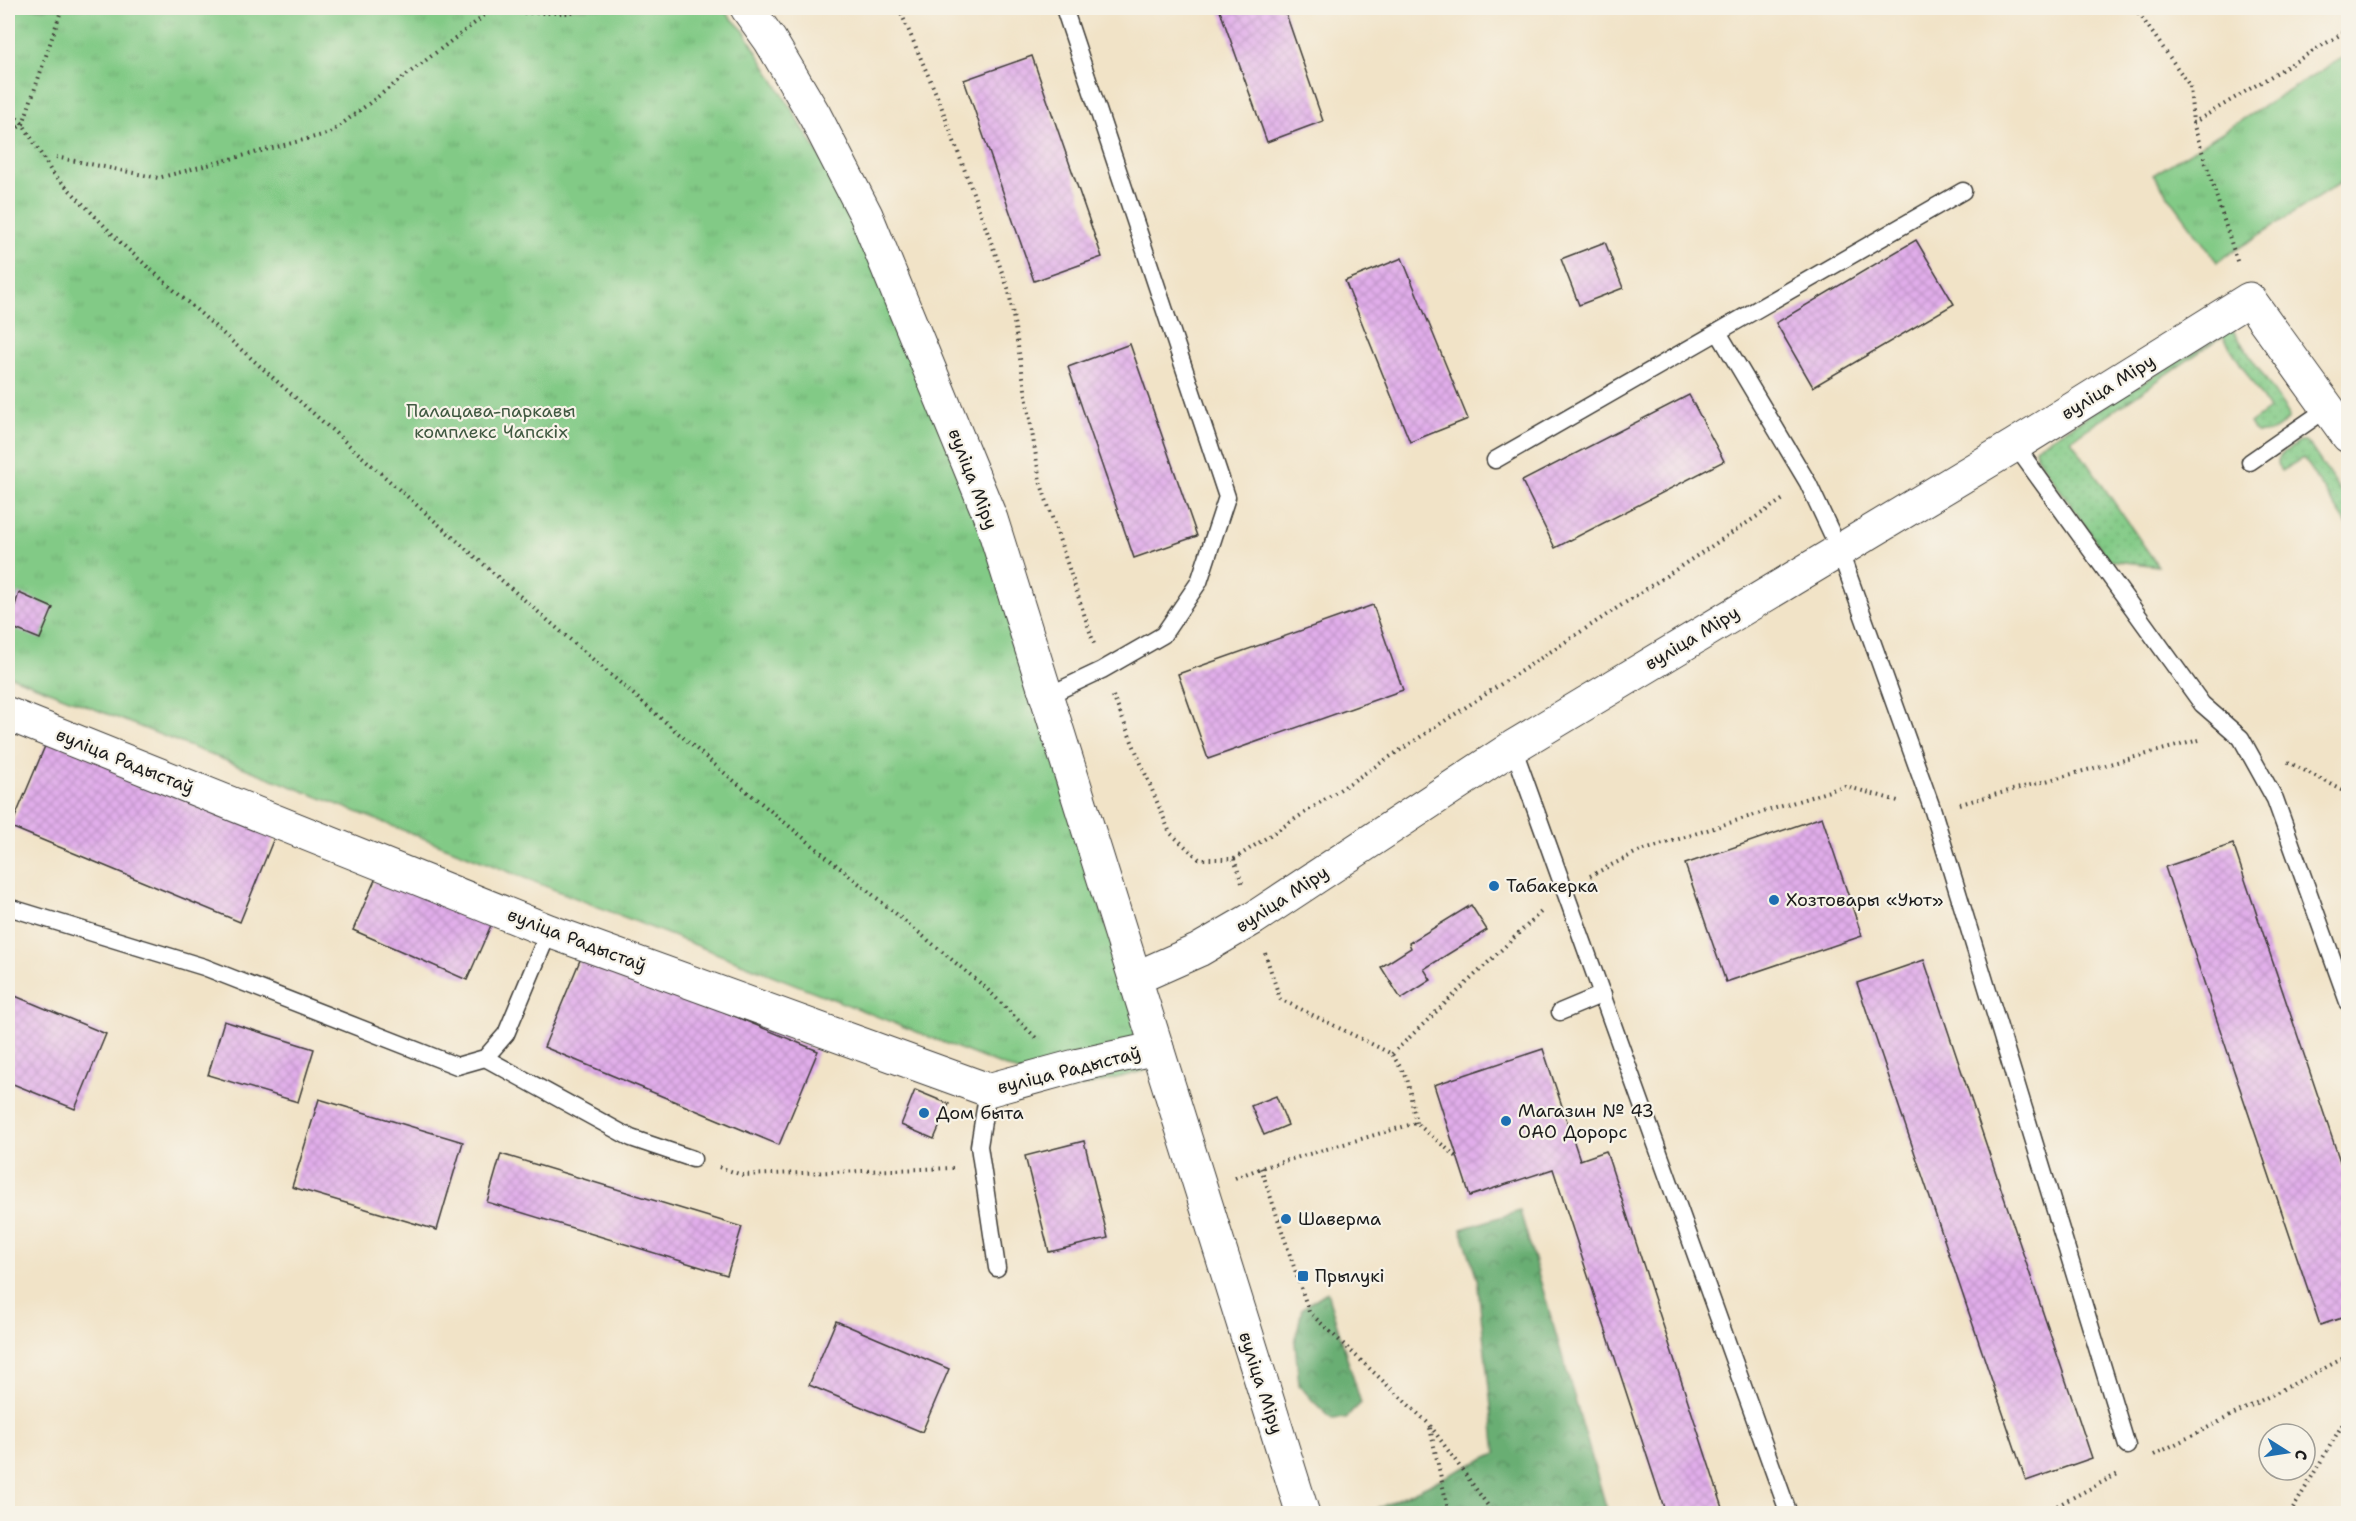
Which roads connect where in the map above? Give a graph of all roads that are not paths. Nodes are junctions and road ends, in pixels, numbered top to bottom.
1 (747, 8) edge
2 (1064, 8) edge
3 (1963, 191) dead end
4 (1718, 332) junction
5 (2328, 408) junction
6 (2349, 436) edge
7 (2015, 445) junction
8 (1495, 460) dead end
9 (2250, 462) dead end
10 (1839, 549) junction
11 (1047, 696) junction
12 (8, 714) edge
13 (1513, 747) junction
14 (8, 907) edge
15 (549, 931) junction
16 (1136, 978) junction
17 (1604, 994) junction
18 (2349, 1002) edge
19 (1560, 1012) dead end
20 (1157, 1048) junction
21 (485, 1058) junction
22 (988, 1090) junction
23 (693, 1159) road end
24 (998, 1268) dead end
25 (2127, 1446) dead end
26 (1303, 1514) edge
27 (1789, 1514) edge

1 - 11 street, вуліца Міру
2 - 11 lane
3 - 4 lane
4 - 8 lane
4 - 10 lane
5 - 6 street
5 - 7 street, вуліца Міру
5 - 9 lane
7 - 10 street, вуліца Міру
7 - 18 lane
10 - 13 street, вуліца Міру
10 - 25 lane
11 - 16 street, вуліца Міру
12 - 15 street, вуліца Радыстаў
13 - 16 street, вуліца Міру
13 - 17 lane
14 - 21 lane
15 - 21 lane
15 - 22 street, вуліца Радыстаў
16 - 20 street, вуліца Міру
17 - 19 lane
17 - 27 lane
20 - 22 street, вуліца Радыстаў
20 - 26 street, вуліца Міру
21 - 23 lane
22 - 24 lane

